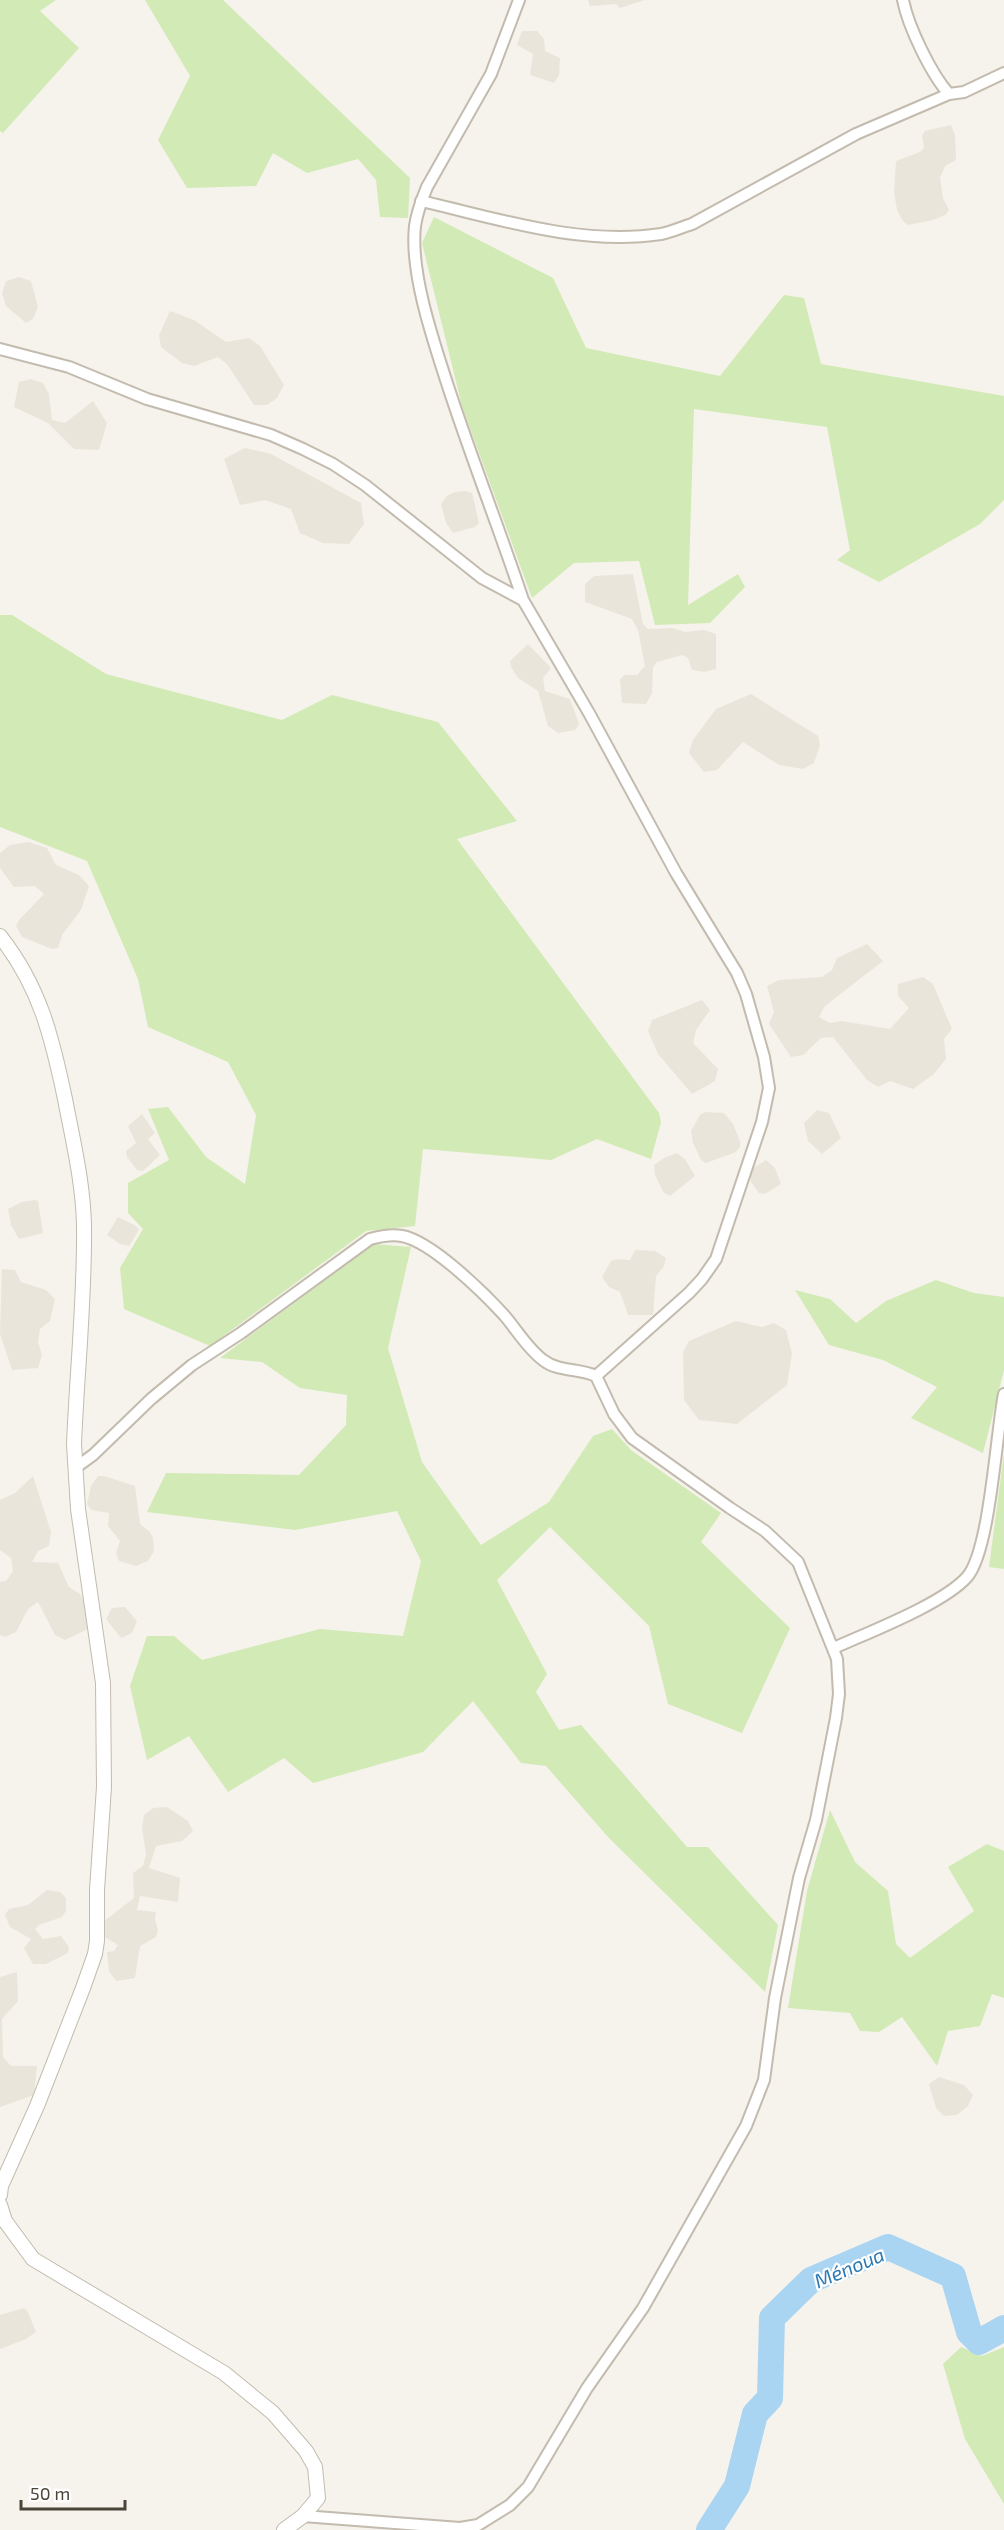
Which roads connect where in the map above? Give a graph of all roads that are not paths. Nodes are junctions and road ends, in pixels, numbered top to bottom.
1 (519, 0) edge
2 (903, 0) edge
3 (1004, 73) edge
4 (949, 94) junction
5 (421, 201) junction
6 (0, 349) edge
7 (523, 600) junction
8 (0, 936) edge
9 (596, 1376) junction
10 (1004, 1394) edge
11 (75, 1468) junction
12 (834, 1648) junction
13 (0, 2195) edge
14 (0, 2205) edge
15 (303, 2516) junction
16 (284, 2530) edge

1 - 5 street
2 - 4 street
3 - 4 street
4 - 5 street
5 - 7 street
6 - 7 street
7 - 9 street
8 - 11 street
9 - 11 street
9 - 12 street
10 - 12 street
11 - 13 street
12 - 15 street
14 - 15 street
15 - 16 street

